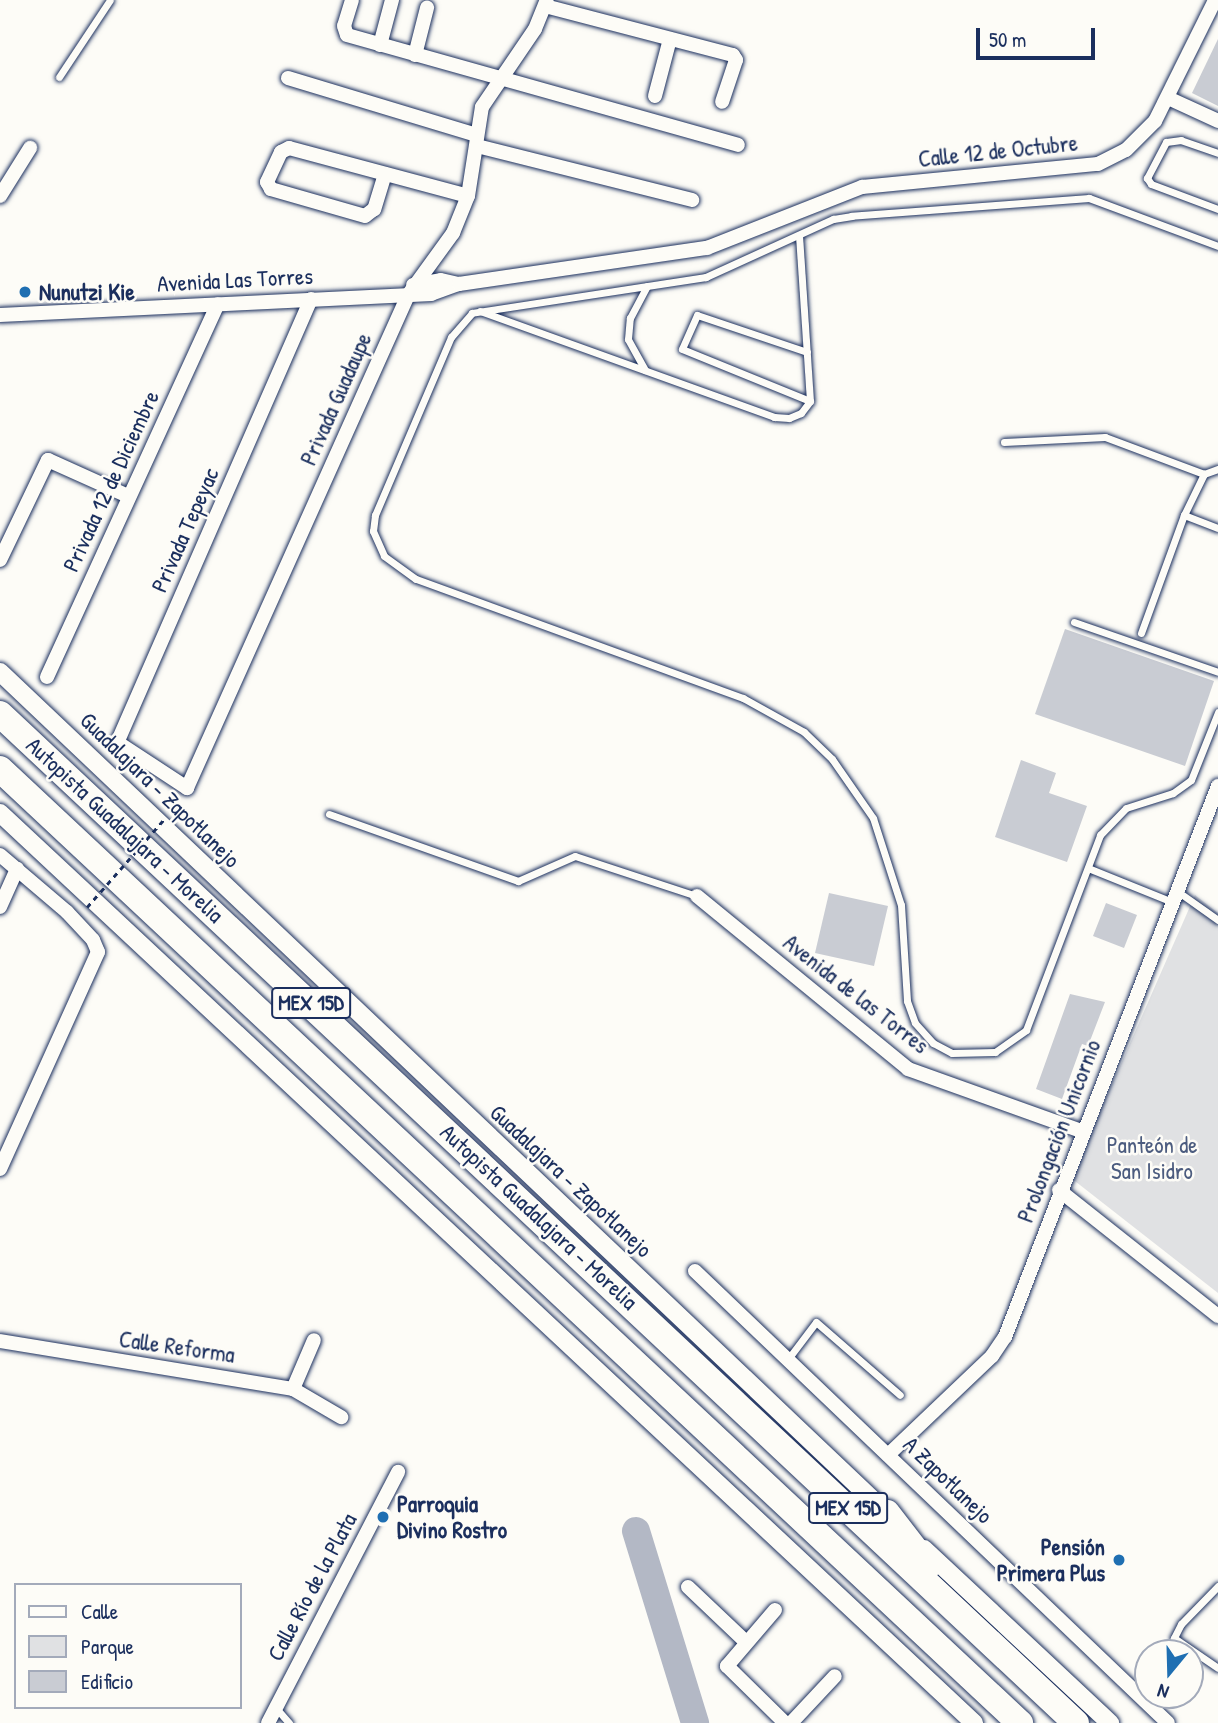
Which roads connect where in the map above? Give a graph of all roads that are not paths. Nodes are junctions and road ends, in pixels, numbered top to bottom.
1 (110, 0) edge
2 (352, 0) edge
3 (392, 0) edge
4 (1215, 0) edge
5 (546, 3) edge
6 (427, 8) dead end
7 (670, 39) junction
8 (380, 45) junction
9 (415, 55) junction
10 (59, 77) dead end
11 (501, 77) junction
12 (288, 78) dead end
13 (655, 96) dead end
14 (1168, 98) junction
15 (722, 102) dead end
16 (1218, 121) edge
17 (477, 140) junction
18 (738, 145) dead end
19 (30, 148) dead end
20 (1218, 153) edge
21 (384, 174) junction
22 (0, 195) edge
23 (468, 196) junction
24 (692, 200) dead end
25 (1218, 209) edge
26 (799, 236) junction
27 (1218, 246) edge
28 (708, 248) joint
29 (647, 286) junction
30 (411, 289) junction
31 (311, 299) junction
32 (218, 304) junction
33 (479, 311) junction
34 (0, 316) edge
35 (807, 352) junction
36 (645, 371) junction
37 (810, 401) junction
38 (1004, 442) dead end
39 (1218, 469) edge
40 (1204, 474) junction
41 (128, 496) junction
42 (1184, 515) junction
43 (1218, 528) edge
44 (0, 561) edge
45 (1074, 622) dead end
46 (1141, 633) dead end
47 (0, 672) edge
48 (1218, 672) edge
49 (47, 677) dead end
50 (1218, 712) edge
51 (0, 714) edge
52 (150, 767) joint
53 (0, 769) edge
54 (1218, 786) edge
55 (0, 813) edge
56 (329, 814) dead end
57 (0, 855) edge
58 (1088, 868) junction
59 (17, 869) junction
60 (697, 896) joint
61 (1174, 896) junction
62 (0, 907) edge
63 (1218, 920) edge
64 (1081, 1131) junction
65 (0, 1169) edge
66 (1059, 1189) junction
67 (695, 1271) dead end
68 (1218, 1316) edge
69 (314, 1340) dead end
70 (0, 1341) edge
71 (788, 1359) junction
72 (293, 1389) junction
73 (900, 1395) dead end
74 (341, 1417) dead end
75 (888, 1455) junction
76 (398, 1472) dead end
77 (887, 1513) junction
78 (1218, 1586) edge
79 (688, 1587) dead end
80 (775, 1610) dead end
81 (983, 1636) junction
82 (745, 1641) junction
83 (1218, 1668) edge
84 (835, 1676) dead end
85 (275, 1708) junction
86 (268, 1723) edge
87 (289, 1723) edge
88 (788, 1723) edge
89 (974, 1723) edge
90 (1020, 1723) edge
91 (1076, 1723) edge
92 (1110, 1723) edge
93 (1168, 1723) edge

1 - 10 lane
2 - 8 street
3 - 8 street
4 - 14 street, Calle 12 de Octubre
5 - 7 street
5 - 11 street, Privada Guadaupe
6 - 9 street
7 - 13 street
7 - 15 street
8 - 9 street
9 - 11 street
11 - 17 street, Privada Guadaupe
11 - 18 street
12 - 17 street
14 - 16 street
14 - 28 street, Calle 12 de Octubre
17 - 23 street, Privada Guadaupe
17 - 24 street
19 - 22 street
20 - 25 lane
21 - 21 street
21 - 23 street
23 - 30 street, Privada Guadaupe
26 - 27 lane
26 - 29 lane
26 - 35 lane
28 - 30 street, Avenida Las Torres
29 - 33 lane
29 - 36 lane
30 - 31 street, Avenida Las Torres
30 - 52 street, Privada Guadaupe
31 - 32 street, Avenida Las Torres
31 - 52 street, Privada Tepeyac
32 - 34 street, Avenida Las Torres
32 - 41 street, Privada 12 de Diciembre
33 - 36 lane
33 - 58 lane
35 - 37 lane
35 - 37 lane
36 - 37 lane
38 - 40 lane
39 - 40 lane
40 - 42 lane
41 - 44 street
41 - 49 street, Privada 12 de Diciembre
42 - 43 lane
42 - 46 lane
45 - 48 lane
47 - 77 street, Guadalajara - Zapotlanejo
50 - 58 lane
51 - 81 highway, Autopista Guadalajara - Morelia / MEX 15D
53 - 90 highway, Autopista Guadalajara - Morelia / MEX 15D
54 - 61 street, Prolongación Unicornio
55 - 89 street
56 - 60 lane
57 - 59 street
58 - 61 lane
59 - 62 street
59 - 65 street
60 - 64 street, Avenida de las Torres
61 - 63 lane
61 - 64 street, Prolongación Unicornio
64 - 66 street, Prolongación Unicornio
66 - 68 street
66 - 75 street, Prolongación Unicornio
67 - 71 street, A Zapotlanejo
69 - 72 street
70 - 72 street, Calle Reforma
71 - 73 lane
71 - 75 street, A Zapotlanejo
72 - 74 street, Calle Reforma
75 - 93 street, A Zapotlanejo
76 - 85 street, Calle Río de la Plata
77 - 81 highway
77 - 92 street, Guadalajara - Zapotlanejo
78 - 83 lane
79 - 82 street
80 - 82 street
81 - 91 highway, Autopista Guadalajara - Morelia / MEX 15D
82 - 88 street
84 - 88 street
85 - 86 street, Calle Río de la Plata
85 - 87 lane

